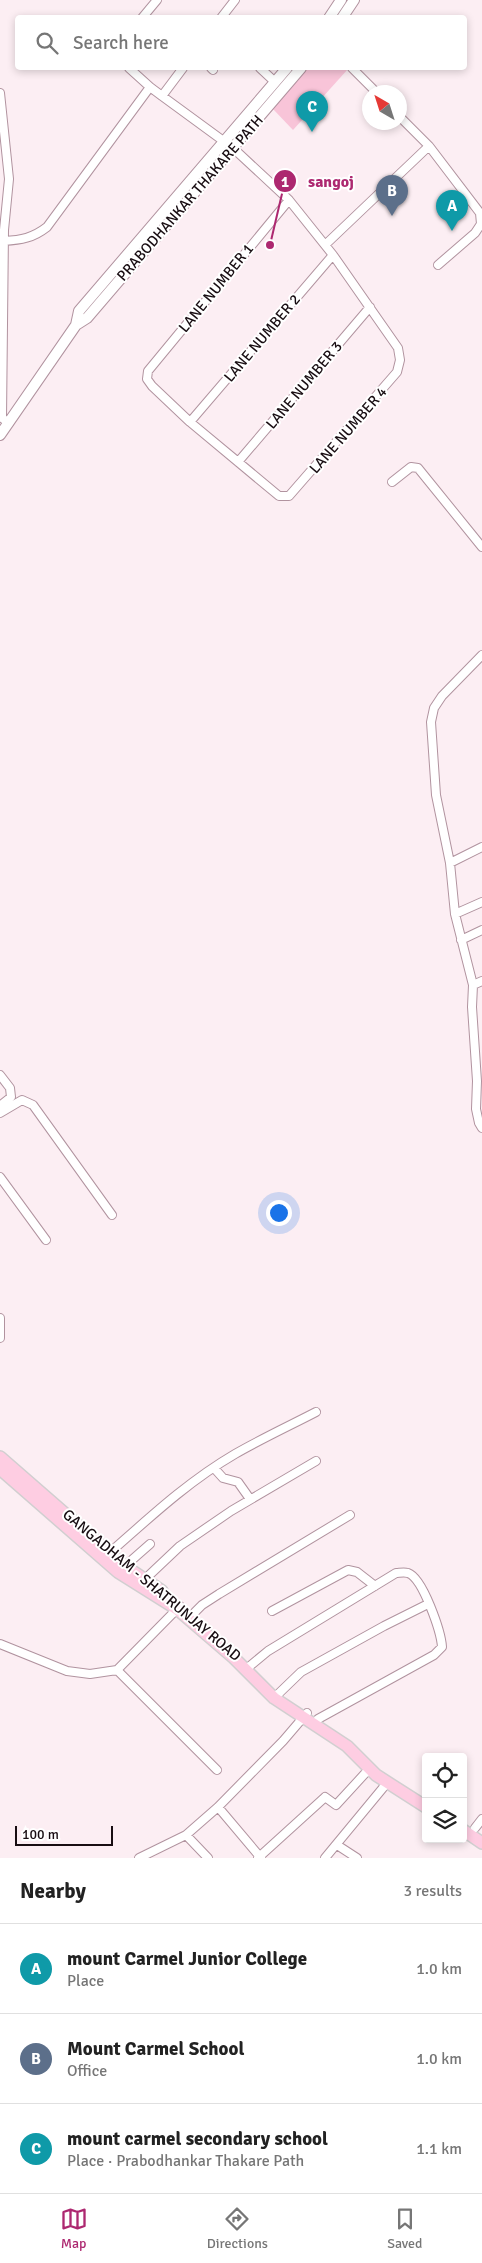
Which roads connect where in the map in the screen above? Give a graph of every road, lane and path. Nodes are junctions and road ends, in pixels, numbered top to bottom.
1 (156, 0) edge
2 (235, 0) edge
3 (341, 0) edge
4 (354, 0) edge
5 (144, 15) edge
6 (224, 15) edge
7 (330, 15) edge
8 (344, 15) edge
9 (131, 70) edge
10 (182, 70) edge
11 (262, 70) edge
12 (285, 70) edge
13 (299, 70) edge
14 (354, 70) edge
15 (274, 82) junction
16 (369, 85) edge
17 (150, 87) junction
18 (0, 93) edge
19 (162, 96) junction
20 (407, 123) edge
21 (228, 145) junction
22 (429, 146) junction
23 (289, 200) junction
24 (4, 241) junction
25 (325, 245) junction
26 (333, 255) junction
27 (438, 265) dead end
28 (370, 308) junction
29 (190, 422) junction
30 (8, 423) junction
31 (0, 435) edge
32 (238, 462) junction
33 (392, 482) dead end
34 (482, 547) edge
35 (482, 655) edge
36 (482, 847) edge
37 (450, 863) junction
38 (482, 902) edge
39 (455, 914) junction
40 (482, 930) edge
41 (461, 940) junction
42 (482, 981) edge
43 (473, 984) junction
44 (0, 1075) edge
45 (480, 1080) edge
46 (0, 1106) edge
47 (479, 1108) edge
48 (0, 1113) edge
49 (482, 1128) edge
50 (0, 1177) edge
51 (112, 1215) dead end
52 (46, 1240) dead end
53 (0, 1318) edge
54 (0, 1338) edge
55 (316, 1412) dead end
56 (0, 1457) edge
57 (316, 1460) dead end
58 (214, 1468) junction
59 (0, 1469) edge
60 (250, 1499) junction
61 (44, 1501) junction
62 (350, 1515) dead end
63 (150, 1544) dead end
64 (106, 1556) junction
65 (125, 1566) junction
66 (141, 1582) junction
67 (375, 1586) junction
68 (428, 1604) junction
69 (179, 1607) junction
70 (272, 1611) dead end
71 (190, 1617) junction
72 (0, 1644) edge
73 (247, 1668) junction
74 (117, 1670) junction
75 (275, 1696) junction
76 (305, 1715) junction
77 (318, 1719) junction
78 (372, 1767) junction
79 (217, 1770) dead end
80 (392, 1783) junction
81 (422, 1804) edge
82 (218, 1807) junction
83 (473, 1828) edge
84 (186, 1835) junction
85 (482, 1842) edge
86 (337, 1845) junction
87 (155, 1855) edge
88 (139, 1858) edge
89 (208, 1858) edge
90 (259, 1858) edge
91 (325, 1858) edge
92 (357, 1858) edge

1 - 5 street
2 - 6 street
3 - 7 main road
4 - 8 main road
9 - 17 street
10 - 19 street
11 - 15 street
12 - 15 main road, PRABODHANKAR THAKARE PATH
13 - 21 main road, PRABODHANKAR THAKARE PATH
14 - 16 street
15 - 21 main road, PRABODHANKAR THAKARE PATH
17 - 19 street
17 - 24 street
18 - 24 street
19 - 21 street
20 - 22 street
21 - 23 street
21 - 30 main road, PRABODHANKAR THAKARE PATH
22 - 25 street
22 - 27 street
23 - 25 street
23 - 29 street, LANE NUMBER 1
24 - 30 street
25 - 26 street
26 - 28 street
26 - 29 street, LANE NUMBER 2
28 - 32 street, LANE NUMBER 3
28 - 32 street, LANE NUMBER 4
29 - 32 street
30 - 31 main road, PRABODHANKAR THAKARE PATH
33 - 34 street
35 - 37 street
36 - 37 street
37 - 39 street
38 - 39 street
39 - 41 street
40 - 41 street
41 - 43 street
42 - 43 street
43 - 45 street
44 - 46 street
45 - 47 street
47 - 49 street
48 - 51 street
50 - 52 street
53 - 54 street
55 - 58 street
56 - 61 main road, GANGADHAM - SHATRUNJAY ROAD
57 - 60 street
58 - 60 street
58 - 64 street
59 - 61 main road, GANGADHAM - SHATRUNJAY ROAD
60 - 66 street
61 - 64 main road, GANGADHAM - SHATRUNJAY ROAD
62 - 71 street
63 - 65 street
64 - 65 main road, GANGADHAM - SHATRUNJAY ROAD
64 - 66 main road, GANGADHAM - SHATRUNJAY ROAD
65 - 66 main road, GANGADHAM - SHATRUNJAY ROAD
66 - 69 main road, GANGADHAM - SHATRUNJAY ROAD
67 - 68 street
67 - 70 street
67 - 73 street
68 - 75 street
68 - 77 street
69 - 71 main road, GANGADHAM - SHATRUNJAY ROAD
69 - 74 street
71 - 73 main road, GANGADHAM - SHATRUNJAY ROAD
72 - 74 street
73 - 75 main road, GANGADHAM - SHATRUNJAY ROAD
74 - 79 street
75 - 76 main road, GANGADHAM - SHATRUNJAY ROAD
76 - 77 main road, GANGADHAM - SHATRUNJAY ROAD
76 - 78 main road, GANGADHAM - SHATRUNJAY ROAD
76 - 82 street
77 - 78 main road, GANGADHAM - SHATRUNJAY ROAD
78 - 80 main road, GANGADHAM - SHATRUNJAY ROAD
78 - 90 street
80 - 81 main road, GANGADHAM - SHATRUNJAY ROAD
80 - 86 street
82 - 84 street
82 - 90 street
83 - 85 main road
84 - 87 street
84 - 89 street
86 - 91 street
86 - 92 street
87 - 88 street

